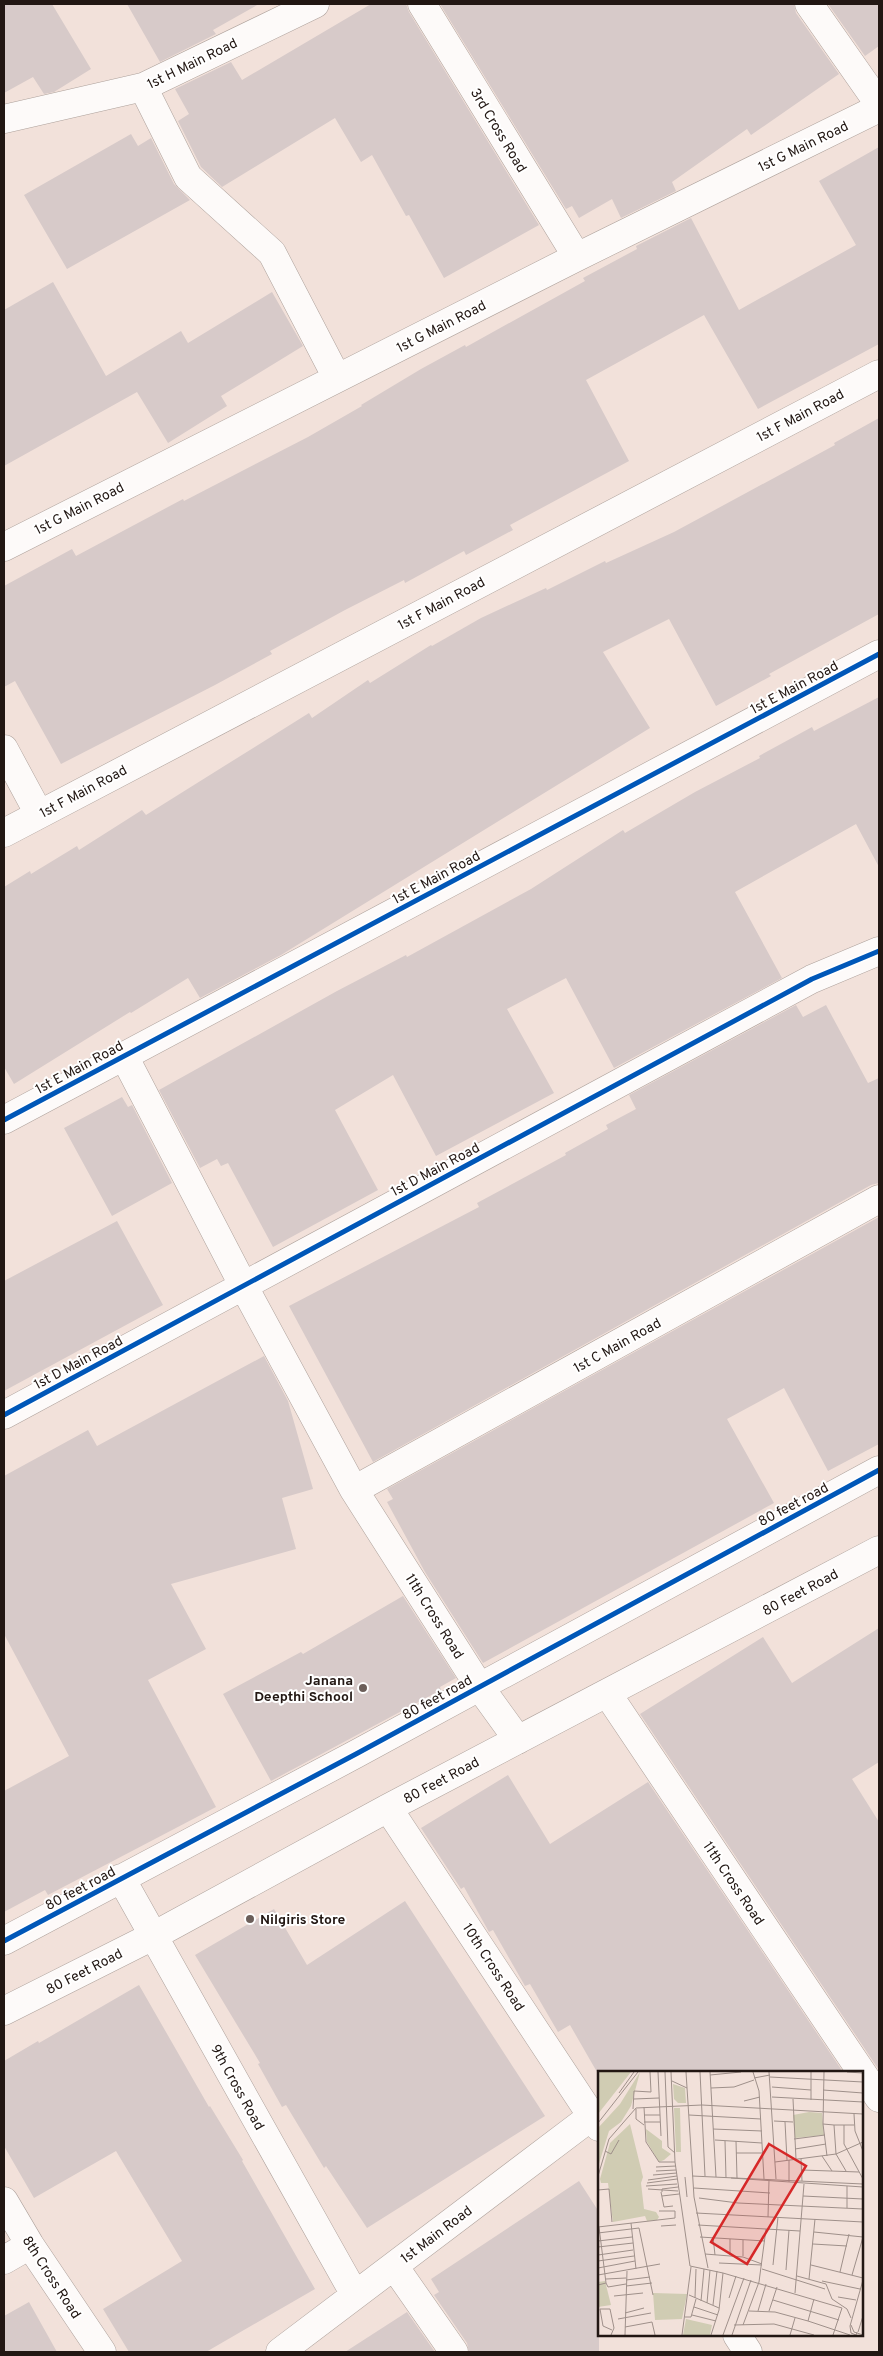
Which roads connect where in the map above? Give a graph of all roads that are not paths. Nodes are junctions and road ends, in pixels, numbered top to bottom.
1 (316, 4) edge
2 (422, 4) edge
3 (809, 4) edge
4 (143, 87) junction
5 (879, 104) edge
6 (879, 108) edge
7 (4, 118) edge
8 (576, 257) junction
9 (879, 374) edge
10 (337, 378) junction
11 (4, 546) edge
12 (879, 654) edge
13 (4, 749) edge
14 (39, 814) junction
15 (4, 833) edge
16 (879, 950) edge
17 (124, 1056) junction
18 (4, 1120) edge
19 (879, 1199) edge
20 (243, 1285) junction
21 (4, 1414) edge
22 (879, 1470) edge
23 (354, 1490) junction
24 (879, 1550) edge
25 (479, 1686) junction
26 (607, 1693) junction
27 (518, 1740) junction
28 (388, 1808) junction
29 (121, 1878) junction
30 (153, 1936) junction
31 (4, 1940) edge
32 (4, 2011) edge
33 (861, 2071) edge
34 (863, 2074) edge
35 (879, 2098) edge
36 (596, 2121) edge
37 (4, 2201) edge
38 (30, 2245) junction
39 (4, 2260) edge
40 (394, 2266) junction
41 (355, 2295) junction
42 (738, 2336) edge
43 (102, 2352) edge
44 (280, 2352) edge
45 (454, 2352) edge
46 (748, 2352) edge

1 - 4 street, 1st H Main Road
2 - 8 street, 3rd Cross Road
3 - 5 street
4 - 7 street, 1st H Main Road
4 - 10 street
6 - 8 street, 1st G Main Road
8 - 10 street, 1st G Main Road
9 - 14 street, 1st F Main Road
10 - 11 street, 1st G Main Road
12 - 17 street, 1st E Main Road
13 - 14 street
14 - 15 street, 1st F Main Road
16 - 20 street, 1st D Main Road
17 - 18 street, 1st E Main Road
17 - 20 street, 11th Cross Road
19 - 23 street, 1st C Main Road
20 - 21 street, 1st D Main Road
20 - 23 street, 11th Cross Road
22 - 25 street, 80 feet road
23 - 25 street, 11th Cross Road
24 - 26 street, 80 Feet Road
25 - 27 street, 11th Cross Road
25 - 29 street, 80 feet road
26 - 27 street, 80 Feet Road
26 - 33 street, 11th Cross Road
27 - 28 street, 80 Feet Road
28 - 30 street, 80 Feet Road
28 - 36 street, 10th Cross Road
29 - 30 street, 9th Cross Road
29 - 31 street, 80 feet road
30 - 32 street, 80 Feet Road
30 - 41 street, 9th Cross Road
34 - 35 street, 11th Cross Road
36 - 40 street, 1st Main Road
37 - 38 street, 8th Cross Road
38 - 39 street
38 - 43 street, 8th Cross Road
40 - 41 street, 1st Main Road
40 - 45 street
41 - 44 street, 1st Main Road
42 - 46 street

